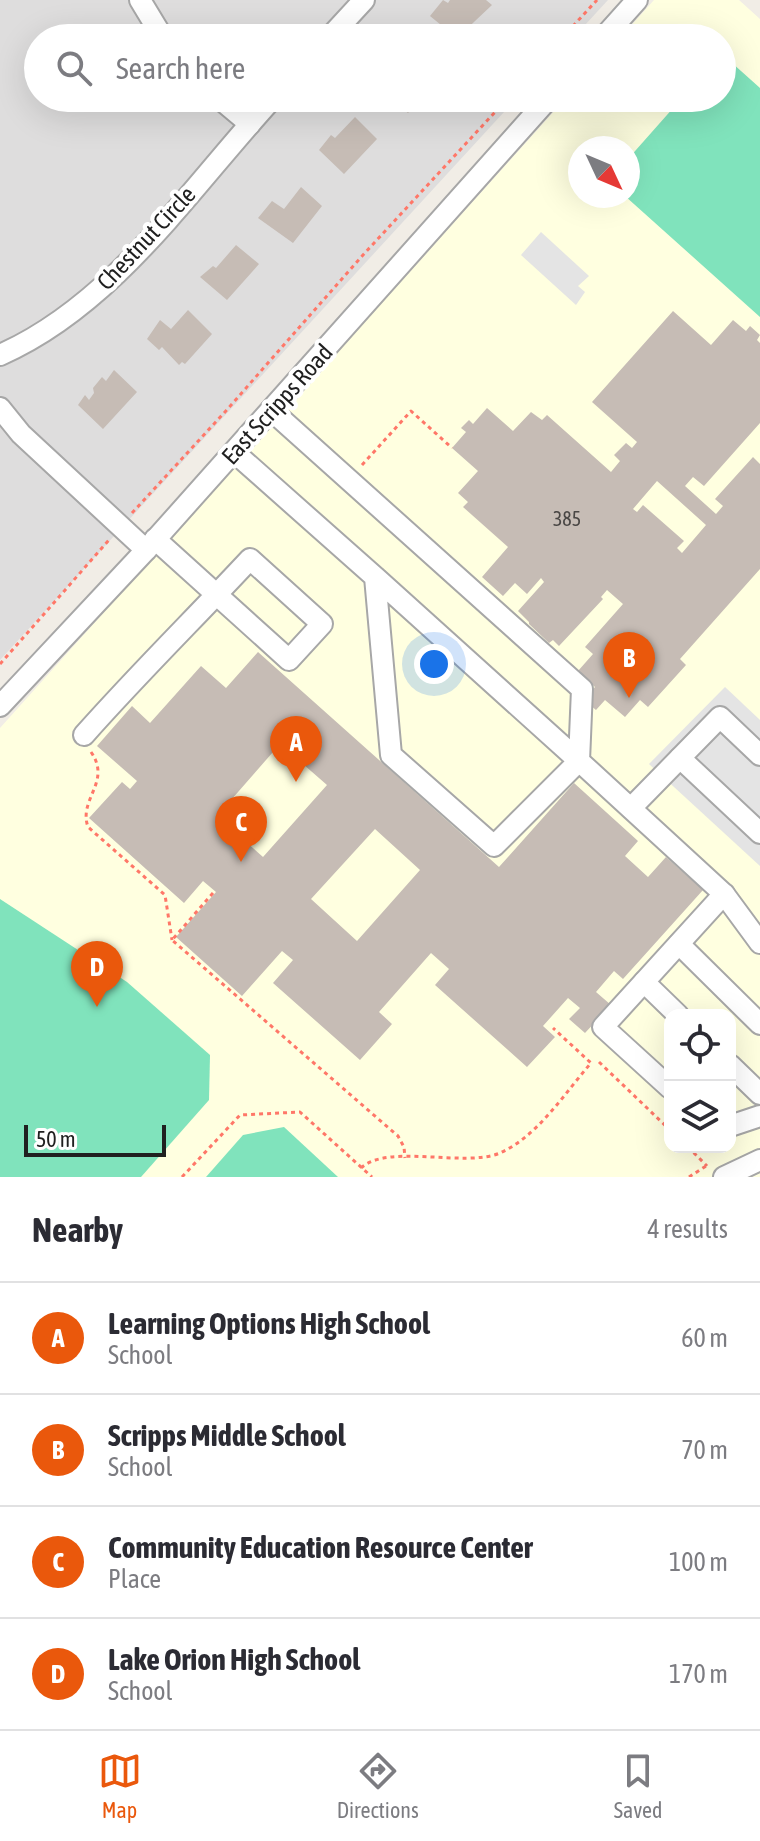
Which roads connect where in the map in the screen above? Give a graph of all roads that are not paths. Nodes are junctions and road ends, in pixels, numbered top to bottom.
1 (140, 0) edge
2 (364, 0) edge
3 (637, 0) edge
4 (155, 24) edge
5 (342, 24) edge
6 (616, 24) edge
7 (236, 112) edge
8 (261, 112) edge
9 (537, 112) edge
10 (250, 124) junction
11 (0, 355) edge
12 (0, 408) edge
13 (271, 410) junction
14 (234, 452) junction
15 (150, 545) junction
16 (375, 577) junction
17 (217, 594) junction
18 (0, 706) edge
19 (84, 735) road end
20 (760, 755) edge
21 (680, 758) junction
22 (579, 761) junction
23 (631, 808) junction
24 (760, 833) edge
25 (724, 894) junction
26 (760, 943) edge
27 (679, 944) junction
28 (644, 982) junction
29 (672, 1009) edge
30 (760, 1024) edge
31 (736, 1071) edge
32 (664, 1083) edge
33 (760, 1094) edge
34 (760, 1116) edge
35 (736, 1124) edge
36 (760, 1160) edge
37 (715, 1171) edge

1 - 4 street
2 - 5 street
3 - 6 street
7 - 10 street
8 - 10 street, Chestnut Circle
9 - 13 street, East Scripps Road
10 - 11 street, Chestnut Circle
12 - 15 street
13 - 14 street, East Scripps Road
13 - 22 street
14 - 15 street, East Scripps Road
14 - 16 street
15 - 17 street
15 - 18 street, East Scripps Road
16 - 22 street
16 - 22 street
17 - 17 street
17 - 19 street
20 - 21 street
21 - 23 street
21 - 24 street
22 - 23 street
23 - 25 street
25 - 26 street
25 - 27 street
27 - 28 street
27 - 30 street
28 - 29 street
28 - 32 street
31 - 33 street
34 - 35 street
36 - 37 street

